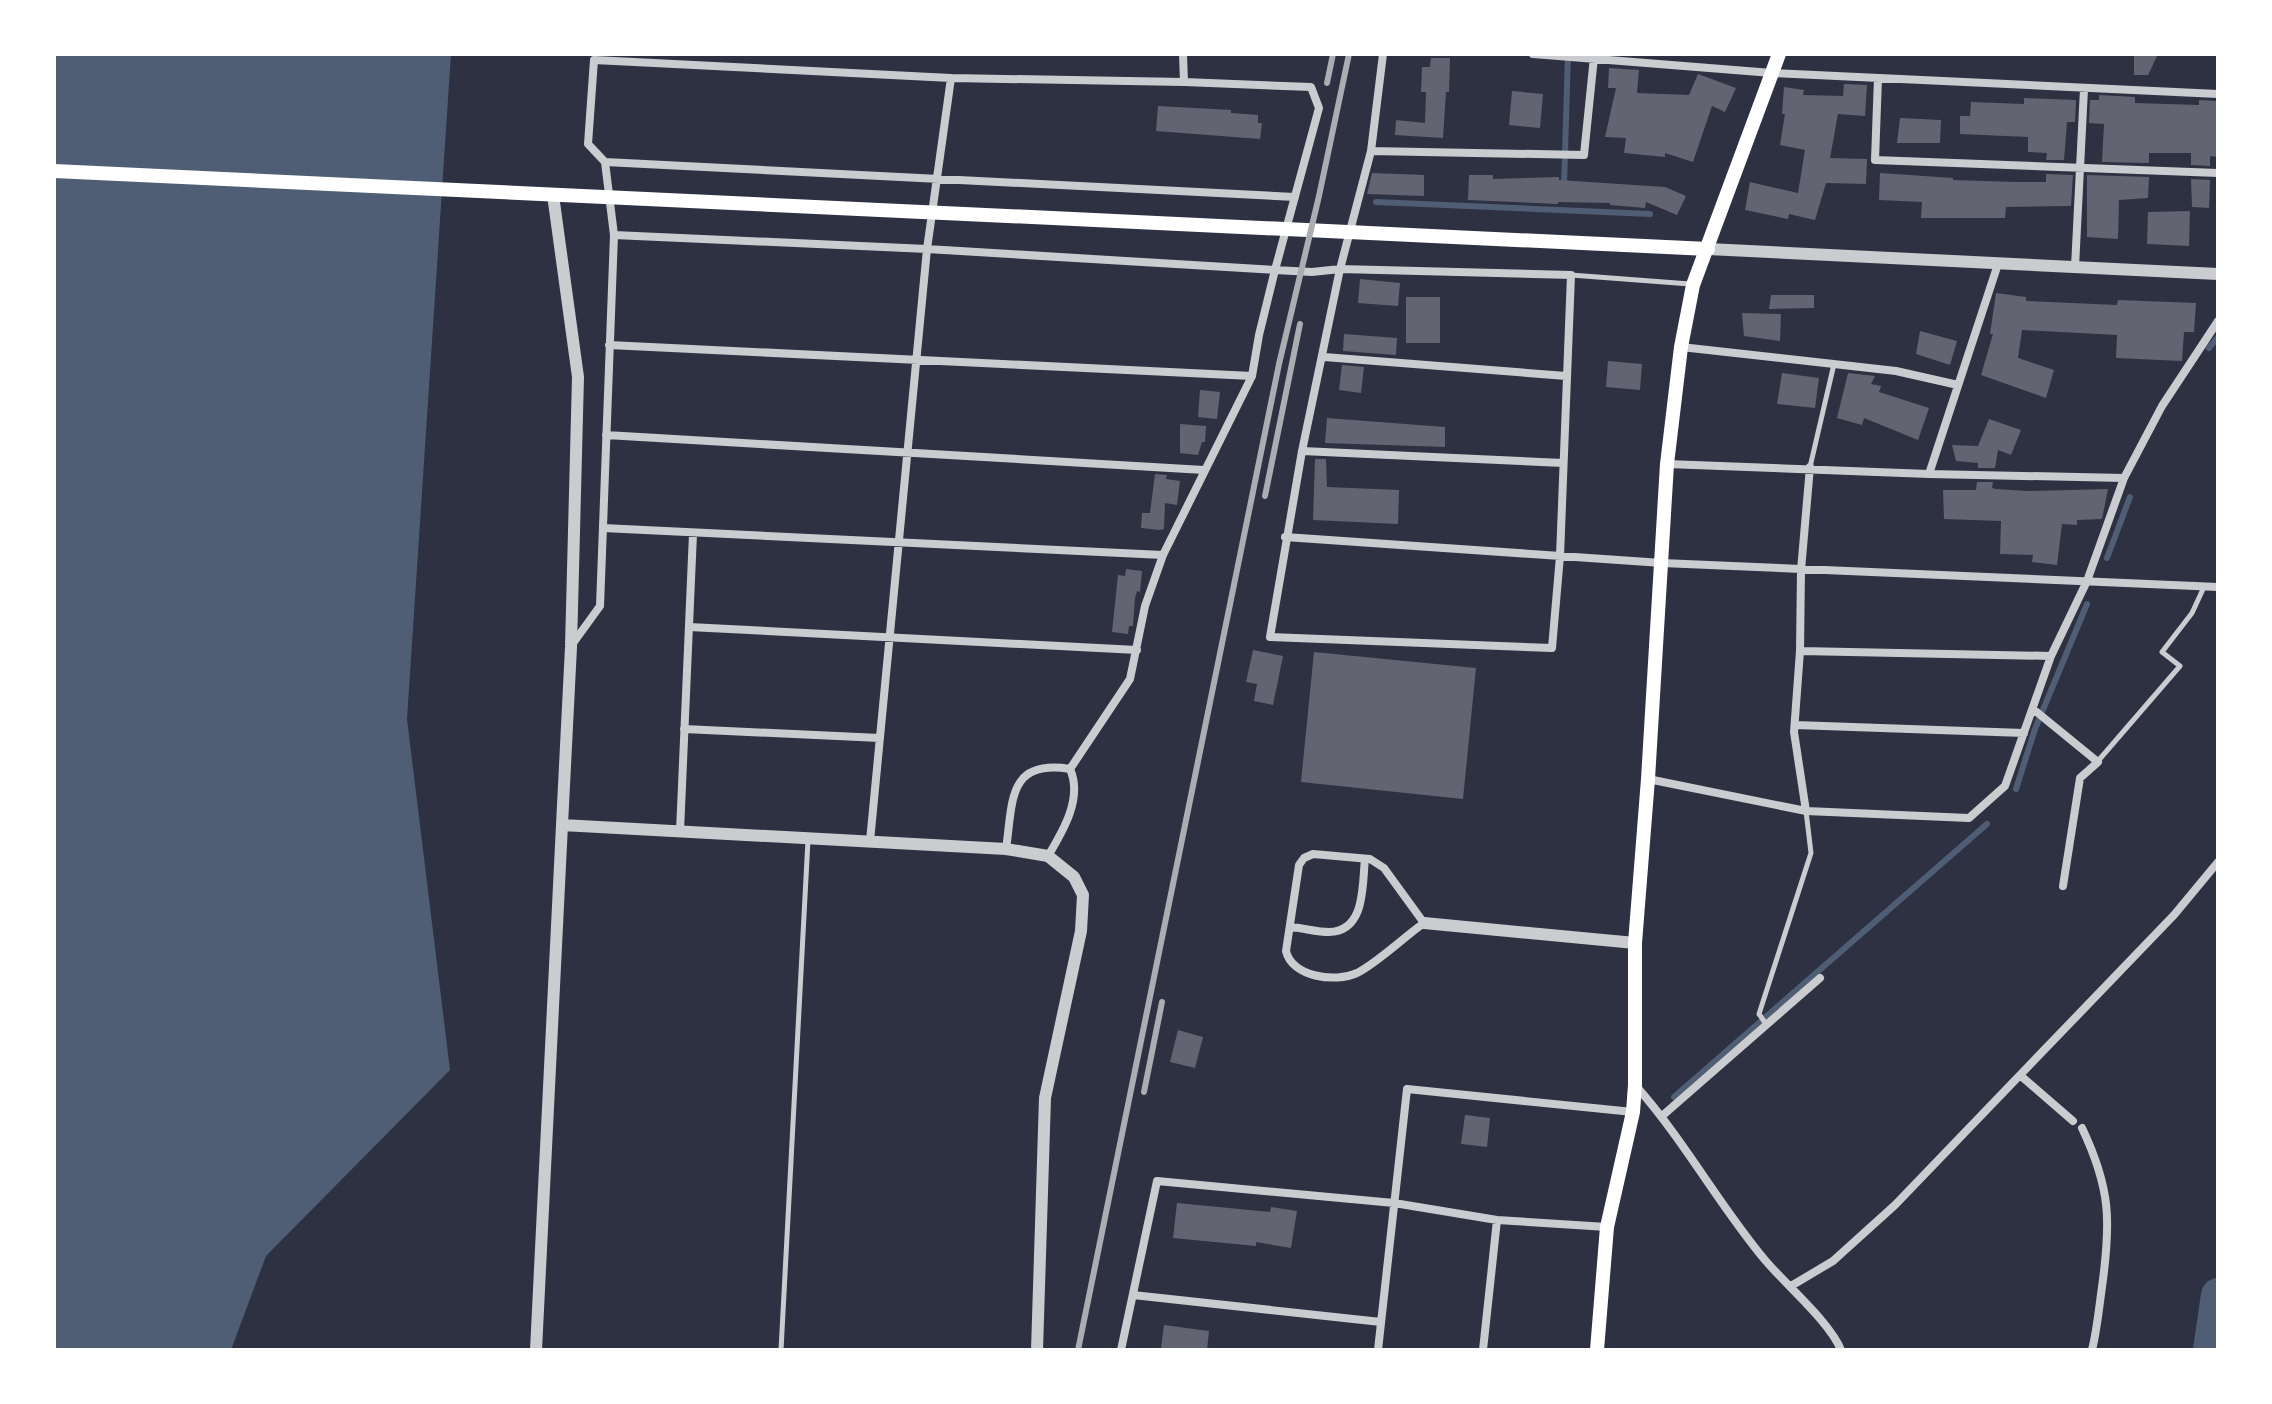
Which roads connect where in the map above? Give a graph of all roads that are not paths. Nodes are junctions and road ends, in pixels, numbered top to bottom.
1 (1183, 54) edge
2 (1383, 54) edge
3 (1533, 54) edge
4 (1779, 54) edge
5 (1594, 57) junction
6 (1772, 73) junction
7 (951, 78) junction
8 (1878, 78) junction
9 (1184, 82) junction
10 (2084, 89) junction
11 (2218, 94) edge
12 (1371, 151) junction
13 (605, 162) junction
14 (2080, 168) junction
15 (54, 171) edge
16 (2218, 173) edge
17 (937, 180) junction
18 (553, 195) junction
19 (1295, 197) junction
20 (614, 235) junction
21 (927, 249) junction
22 (1708, 249) junction
23 (1998, 264) junction
24 (2075, 267) junction
25 (1340, 269) junction
26 (1275, 270) junction
27 (2218, 274) edge
28 (1571, 275) junction
29 (1693, 285) junction
30 (2218, 321) edge
31 (609, 345) junction
32 (1681, 347) junction
33 (1324, 357) junction
34 (917, 358) junction
35 (1835, 363) junction
36 (1252, 376) junction
37 (1566, 376) junction
38 (1958, 385) junction
39 (606, 435) junction
40 (1302, 451) junction
41 (909, 452) junction
42 (1563, 463) junction
43 (1667, 464) junction
44 (1810, 467) junction
45 (1204, 470) junction
46 (1929, 474) junction
47 (2124, 478) junction
48 (603, 528) junction
49 (693, 534) junction
50 (1285, 537) junction
51 (900, 542) junction
52 (1163, 555) junction
53 (1560, 556) junction
54 (1662, 563) junction
55 (1801, 570) junction
56 (2087, 581) junction
57 (2204, 586) junction
58 (2218, 587) edge
59 (689, 627) junction
60 (890, 638) junction
61 (571, 647) junction
62 (1137, 650) junction
63 (1800, 651) junction
64 (2051, 656) junction
65 (2033, 710) junction
66 (1795, 725) junction
67 (684, 729) junction
68 (2024, 733) junction
69 (880, 738) junction
70 (2098, 762) junction
71 (1070, 769) junction
72 (1648, 779) junction
73 (1806, 811) junction
74 (562, 825) junction
75 (680, 831) junction
76 (808, 838) junction
77 (870, 841) junction
78 (1006, 849) junction
79 (1048, 856) junction
80 (1365, 859) junction
81 (2218, 862) edge
82 (2063, 886) dead end
83 (1424, 923) junction
84 (1290, 927) junction
85 (1635, 943) junction
86 (1820, 978) dead end
87 (1767, 1025) junction
88 (2021, 1076) junction
89 (1635, 1085) junction
90 (1633, 1112) junction
91 (1662, 1116) junction
92 (2073, 1121) dead end
93 (2082, 1128) dead end
94 (1394, 1203) junction
95 (1497, 1220) junction
96 (1607, 1227) junction
97 (1791, 1286) junction
98 (1133, 1295) junction
99 (1381, 1322) junction
100 (536, 1350) edge
101 (781, 1350) edge
102 (1037, 1350) edge
103 (1121, 1350) edge
104 (1378, 1350) edge
105 (1483, 1350) edge
106 (1597, 1350) edge
107 (1841, 1350) edge
108 (2092, 1350) edge

1 - 9 street
2 - 12 street
3 - 5 street
4 - 6 main road
5 - 6 street
5 - 12 street
6 - 8 street
6 - 22 main road
7 - 9 street
7 - 13 street
7 - 17 street
8 - 10 street
8 - 14 street
9 - 19 street
10 - 11 street
10 - 14 street
12 - 25 street
13 - 17 street
13 - 20 street
14 - 16 street
14 - 24 street
15 - 18 main road
17 - 19 street
17 - 21 street
18 - 22 main road
18 - 61 street
19 - 26 street
20 - 21 street
20 - 31 street
21 - 26 street
21 - 34 street
22 - 23 street
22 - 29 main road
23 - 24 street
23 - 38 street
24 - 27 street
25 - 26 street
25 - 28 street
25 - 33 street
26 - 36 street
28 - 29 lane
28 - 37 street
29 - 32 main road
30 - 47 street
31 - 34 street
31 - 39 street
32 - 35 street
32 - 43 main road
33 - 37 street
33 - 40 street
34 - 36 street
34 - 41 street
35 - 38 street
35 - 44 lane
36 - 45 street
37 - 42 street
38 - 46 street
39 - 41 street
39 - 48 street
40 - 42 street
40 - 50 street
41 - 45 street
41 - 51 street
42 - 53 street
43 - 44 street
43 - 54 main road
44 - 46 street
44 - 55 street
45 - 52 street
46 - 47 street
47 - 56 street
48 - 49 street
48 - 61 street
49 - 51 street
49 - 59 street
50 - 53 street
50 - 53 street
51 - 52 street
51 - 60 street
52 - 62 street
53 - 54 street
54 - 55 street
54 - 72 main road
55 - 56 street
55 - 63 street
56 - 57 street
56 - 64 street
57 - 58 street
57 - 70 lane
59 - 60 street
59 - 67 street
60 - 62 street
60 - 69 street
61 - 74 street
62 - 71 street
63 - 64 street
63 - 66 street
64 - 65 street
65 - 68 street
65 - 70 street
66 - 68 street
66 - 73 street
67 - 69 street
67 - 75 street
68 - 73 street
69 - 77 street
70 - 82 street
71 - 78 street
71 - 79 street
72 - 73 street
72 - 85 main road
73 - 87 lane
74 - 75 street
74 - 100 street
75 - 76 street
76 - 77 street
76 - 101 lane
77 - 78 street
78 - 79 street
79 - 102 street
80 - 83 street
80 - 84 street
80 - 84 street
81 - 88 street
83 - 84 street
83 - 85 street
85 - 89 main road
86 - 87 street
87 - 91 street
88 - 92 street
88 - 97 street
89 - 90 main road
89 - 91 street
90 - 94 street
90 - 96 main road
91 - 97 street
93 - 108 street
94 - 95 street
94 - 98 street
94 - 99 street
95 - 96 street
95 - 105 street
96 - 106 main road
97 - 107 street
98 - 99 street
98 - 103 street
99 - 104 street

